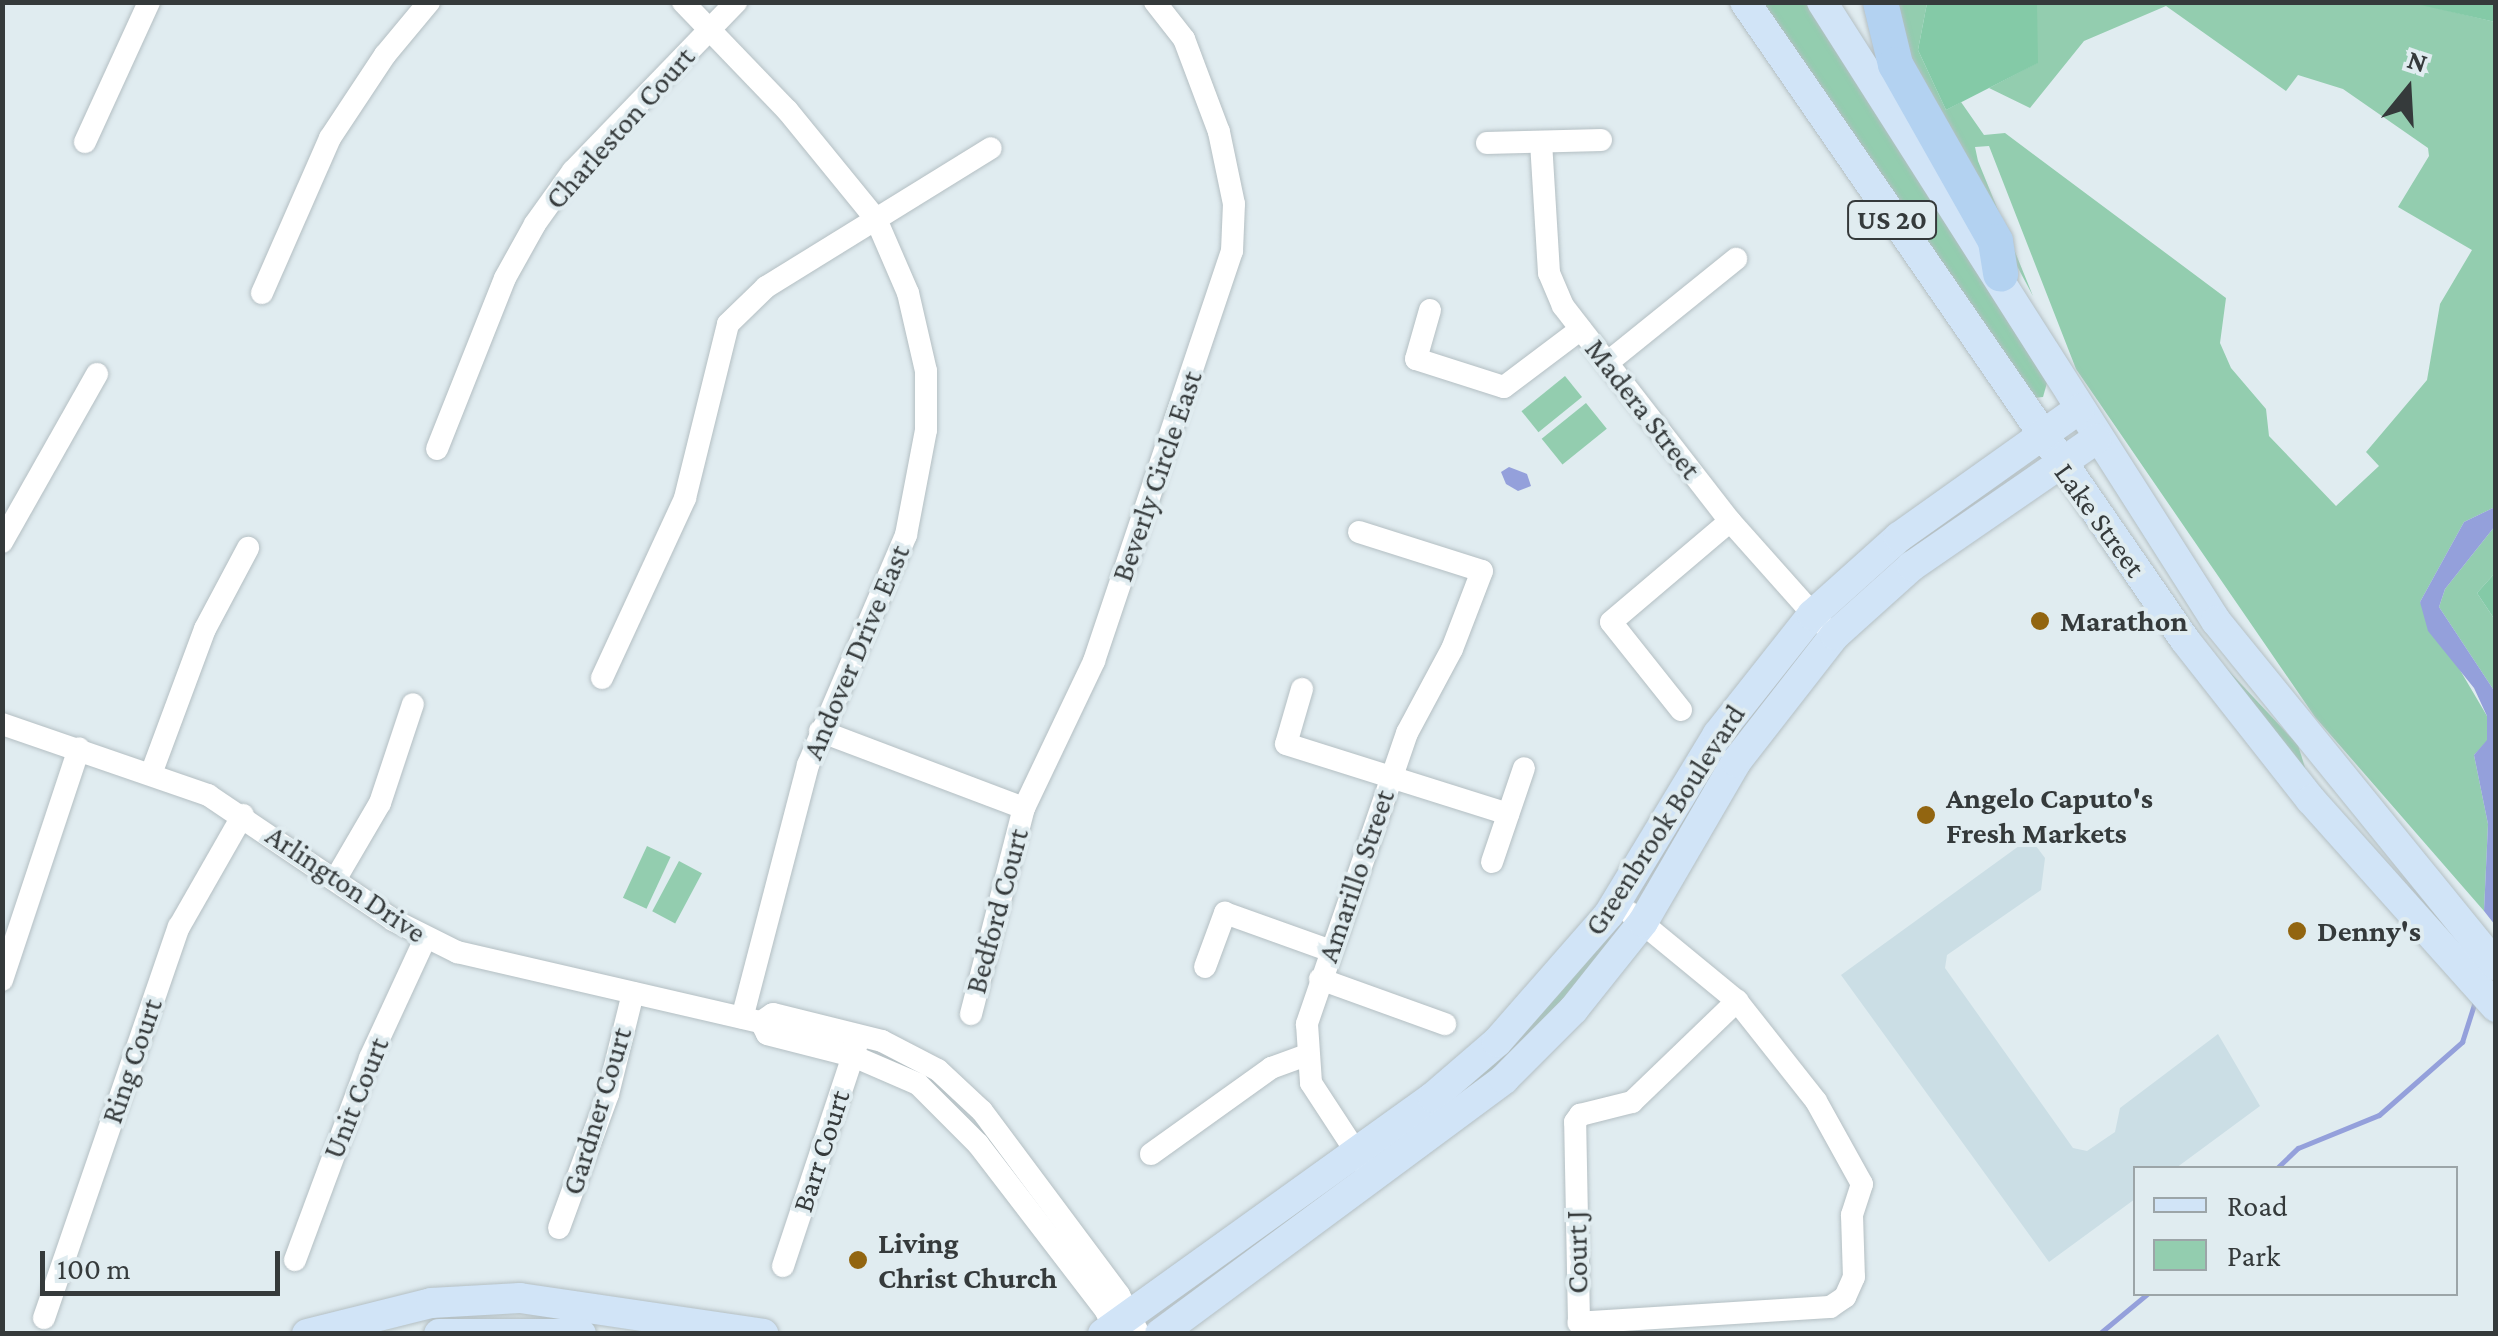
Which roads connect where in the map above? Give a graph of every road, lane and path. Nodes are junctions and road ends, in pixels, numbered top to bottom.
1 (149, 2) edge
2 (429, 2) edge
3 (683, 2) edge
4 (736, 2) edge
5 (1155, 2) edge
6 (1745, 2) edge
7 (1822, 2) edge
8 (1880, 2) edge
9 (710, 29) junction
10 (1602, 140) dead end
11 (85, 142) dead end
12 (1541, 142) junction
13 (1487, 143) dead end
14 (991, 148) dead end
15 (876, 219) junction
16 (1736, 259) dead end
17 (2000, 274) junction
18 (262, 293) dead end
19 (1430, 310) dead end
20 (1581, 329) junction
21 (1607, 363) junction
22 (97, 374) dead end
23 (2079, 409) junction
24 (2040, 436) junction
25 (2096, 439) junction
26 (437, 449) dead end
27 (2058, 463) junction
28 (1730, 521) junction
29 (1359, 532) dead end
30 (2, 542) edge
31 (248, 548) dead end
32 (1824, 625) junction
33 (602, 678) dead end
34 (1302, 689) dead end
35 (413, 704) dead end
36 (1681, 710) dead end
37 (2, 724) edge
38 (820, 731) junction
39 (78, 748) junction
40 (1524, 768) dead end
41 (152, 774) junction
42 (1391, 778) junction
43 (1024, 808) junction
44 (1508, 814) junction
45 (244, 815) junction
46 (1492, 862) dead end
47 (335, 880) junction
48 (1616, 903) junction
49 (1643, 922) junction
50 (425, 939) junction
51 (1331, 951) junction
52 (2484, 966) edge
53 (1205, 967) dead end
54 (1320, 979) junction
55 (2, 980) edge
56 (632, 994) junction
57 (1736, 1001) junction
58 (2494, 1006) edge
59 (971, 1014) dead end
60 (751, 1020) junction
61 (1445, 1024) dead end
62 (856, 1046) junction
63 (1304, 1056) junction
64 (1356, 1153) junction
65 (1151, 1154) dead end
66 (1375, 1178) junction
67 (559, 1228) dead end
68 (295, 1260) dead end
69 (783, 1266) dead end
70 (472, 1299) junction
71 (44, 1318) dead end
72 (1120, 1329) edge
73 (475, 1332) edge
74 (307, 1334) edge
75 (439, 1334) edge
76 (581, 1334) edge
77 (763, 1334) edge
78 (1160, 1334) edge

1 - 11 street
2 - 18 street
3 - 9 street, Andover Drive East
4 - 9 street, Charleston Court
5 - 43 street, Beverly Circle East
6 - 24 main road, Lake Street / US 20
7 - 17 main road, Lake Street / US 20
8 - 17 highway
9 - 15 street, Andover Drive East
9 - 26 street, Charleston Court
10 - 12 street
12 - 13 street
12 - 20 street, Madera Street
14 - 15 street
15 - 33 street
15 - 38 street, Andover Drive East
16 - 21 street
17 - 23 main road, Lake Street / US 20
19 - 20 street
20 - 21 street, Madera Street
21 - 28 street, Madera Street
22 - 30 street
23 - 24 main road, Greenbrook Boulevard
23 - 25 main road, Lake Street / US 20
24 - 27 main road, Lake Street / US 20
24 - 32 main road, Greenbrook Boulevard
25 - 27 main road, Greenbrook Boulevard
25 - 52 main road, Lake Street / US 20
27 - 32 main road, Greenbrook Boulevard
27 - 52 main road, Lake Street / US 20
28 - 32 street, Madera Street
28 - 36 street
29 - 42 street, Amarillo Street
31 - 41 street
32 - 48 main road, Greenbrook Boulevard
32 - 49 main road, Greenbrook Boulevard
34 - 42 street
35 - 47 street
37 - 39 street, Arlington Drive
38 - 43 street
38 - 60 street, Andover Drive East
39 - 41 street, Arlington Drive
39 - 55 street
40 - 44 street
41 - 45 street, Arlington Drive
42 - 44 street
42 - 51 street, Amarillo Street
43 - 59 street, Bedford Court
44 - 46 street
45 - 47 street, Arlington Drive
45 - 71 street, Ring Court
47 - 50 street, Arlington Drive
48 - 49 street
48 - 64 main road, Greenbrook Boulevard
49 - 57 street
49 - 66 main road, Greenbrook Boulevard
50 - 56 street, Arlington Drive
50 - 68 street, Unit Court
51 - 53 street
51 - 54 street, Amarillo Street
52 - 58 main road, Lake Street / US 20
54 - 61 street
54 - 63 street, Amarillo Street
56 - 60 street, Arlington Drive
56 - 67 street, Gardner Court
57 - 57 street, Court J
60 - 62 street, Arlington Drive
62 - 69 street, Barr Court
62 - 72 street, Arlington Drive
63 - 64 street
63 - 65 street
64 - 66 street
64 - 72 main road, Greenbrook Boulevard
66 - 78 main road, Greenbrook Boulevard
70 - 73 street
70 - 74 main road
70 - 77 main road
73 - 75 main road
73 - 76 main road

